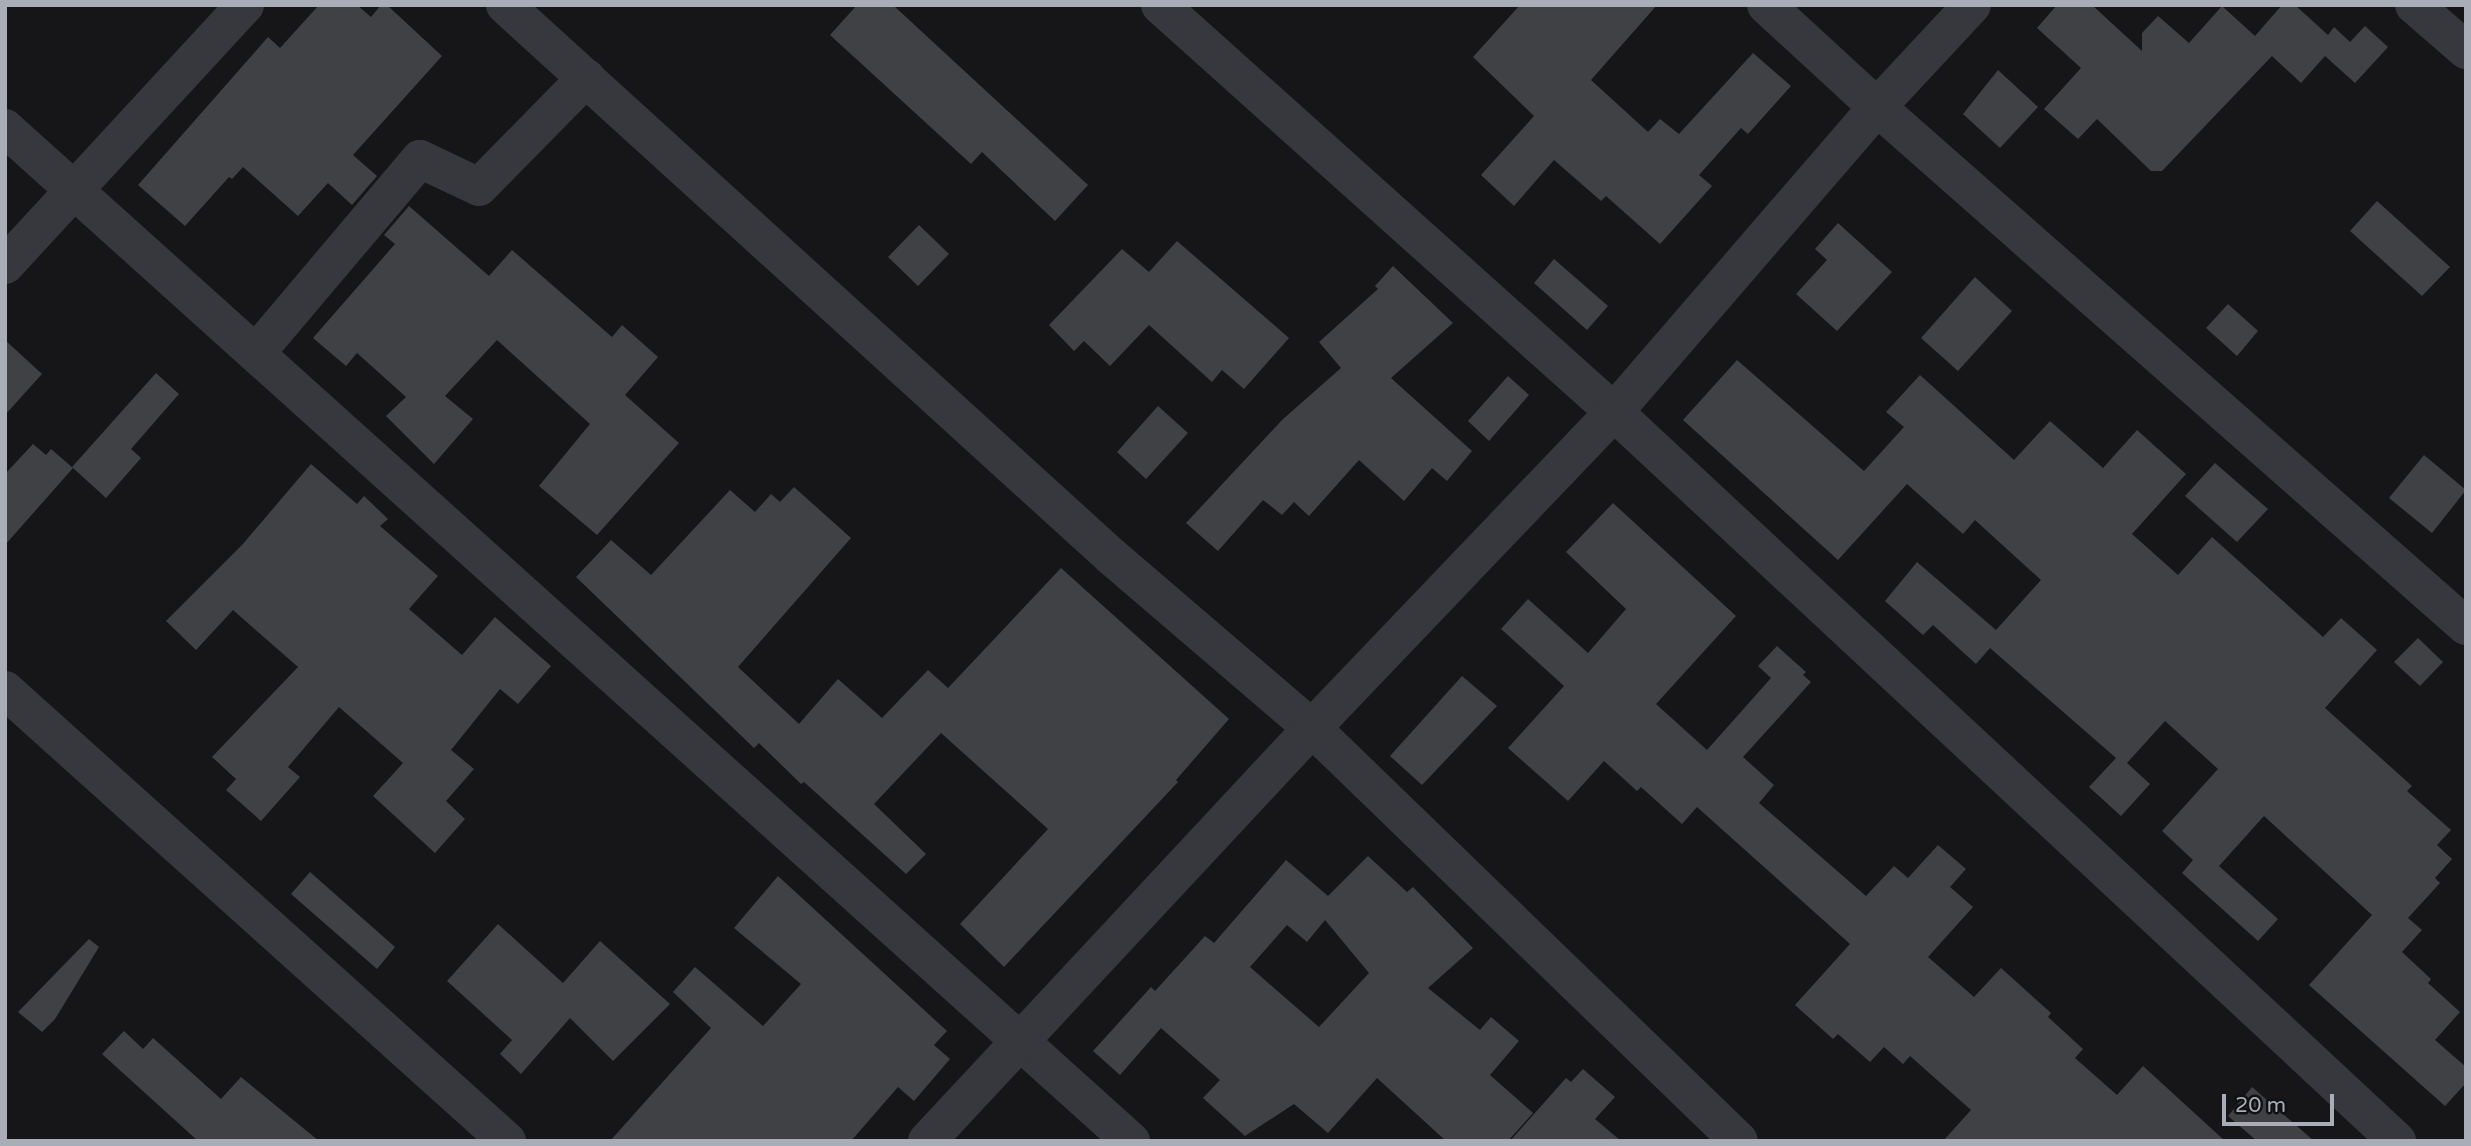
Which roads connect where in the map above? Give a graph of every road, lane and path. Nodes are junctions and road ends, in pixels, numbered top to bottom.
1 (245, 5) edge
2 (505, 5) edge
3 (1160, 5) edge
4 (1766, 5) edge
5 (1972, 5) edge
6 (2414, 5) edge
7 (2466, 50) edge
8 (586, 78) junction
9 (1877, 107) junction
10 (5, 128) edge
11 (75, 191) junction
12 (5, 265) edge
13 (256, 353) junction
14 (1614, 412) junction
15 (2466, 625) edge
16 (5, 690) edge
17 (1312, 728) junction
18 (1021, 1040) junction
19 (507, 1141) edge
20 (927, 1141) edge
21 (1131, 1141) edge
22 (1740, 1141) edge
23 (2396, 1141) edge

1 - 11 street
2 - 8 street
3 - 14 street
4 - 9 street
5 - 9 street
6 - 7 street
8 - 13 street
8 - 17 street
9 - 14 street
9 - 15 street
10 - 11 street
11 - 12 street
11 - 13 street
13 - 18 street
14 - 17 street
14 - 23 street
16 - 19 street
17 - 18 street
17 - 22 street
18 - 20 street
18 - 21 street

